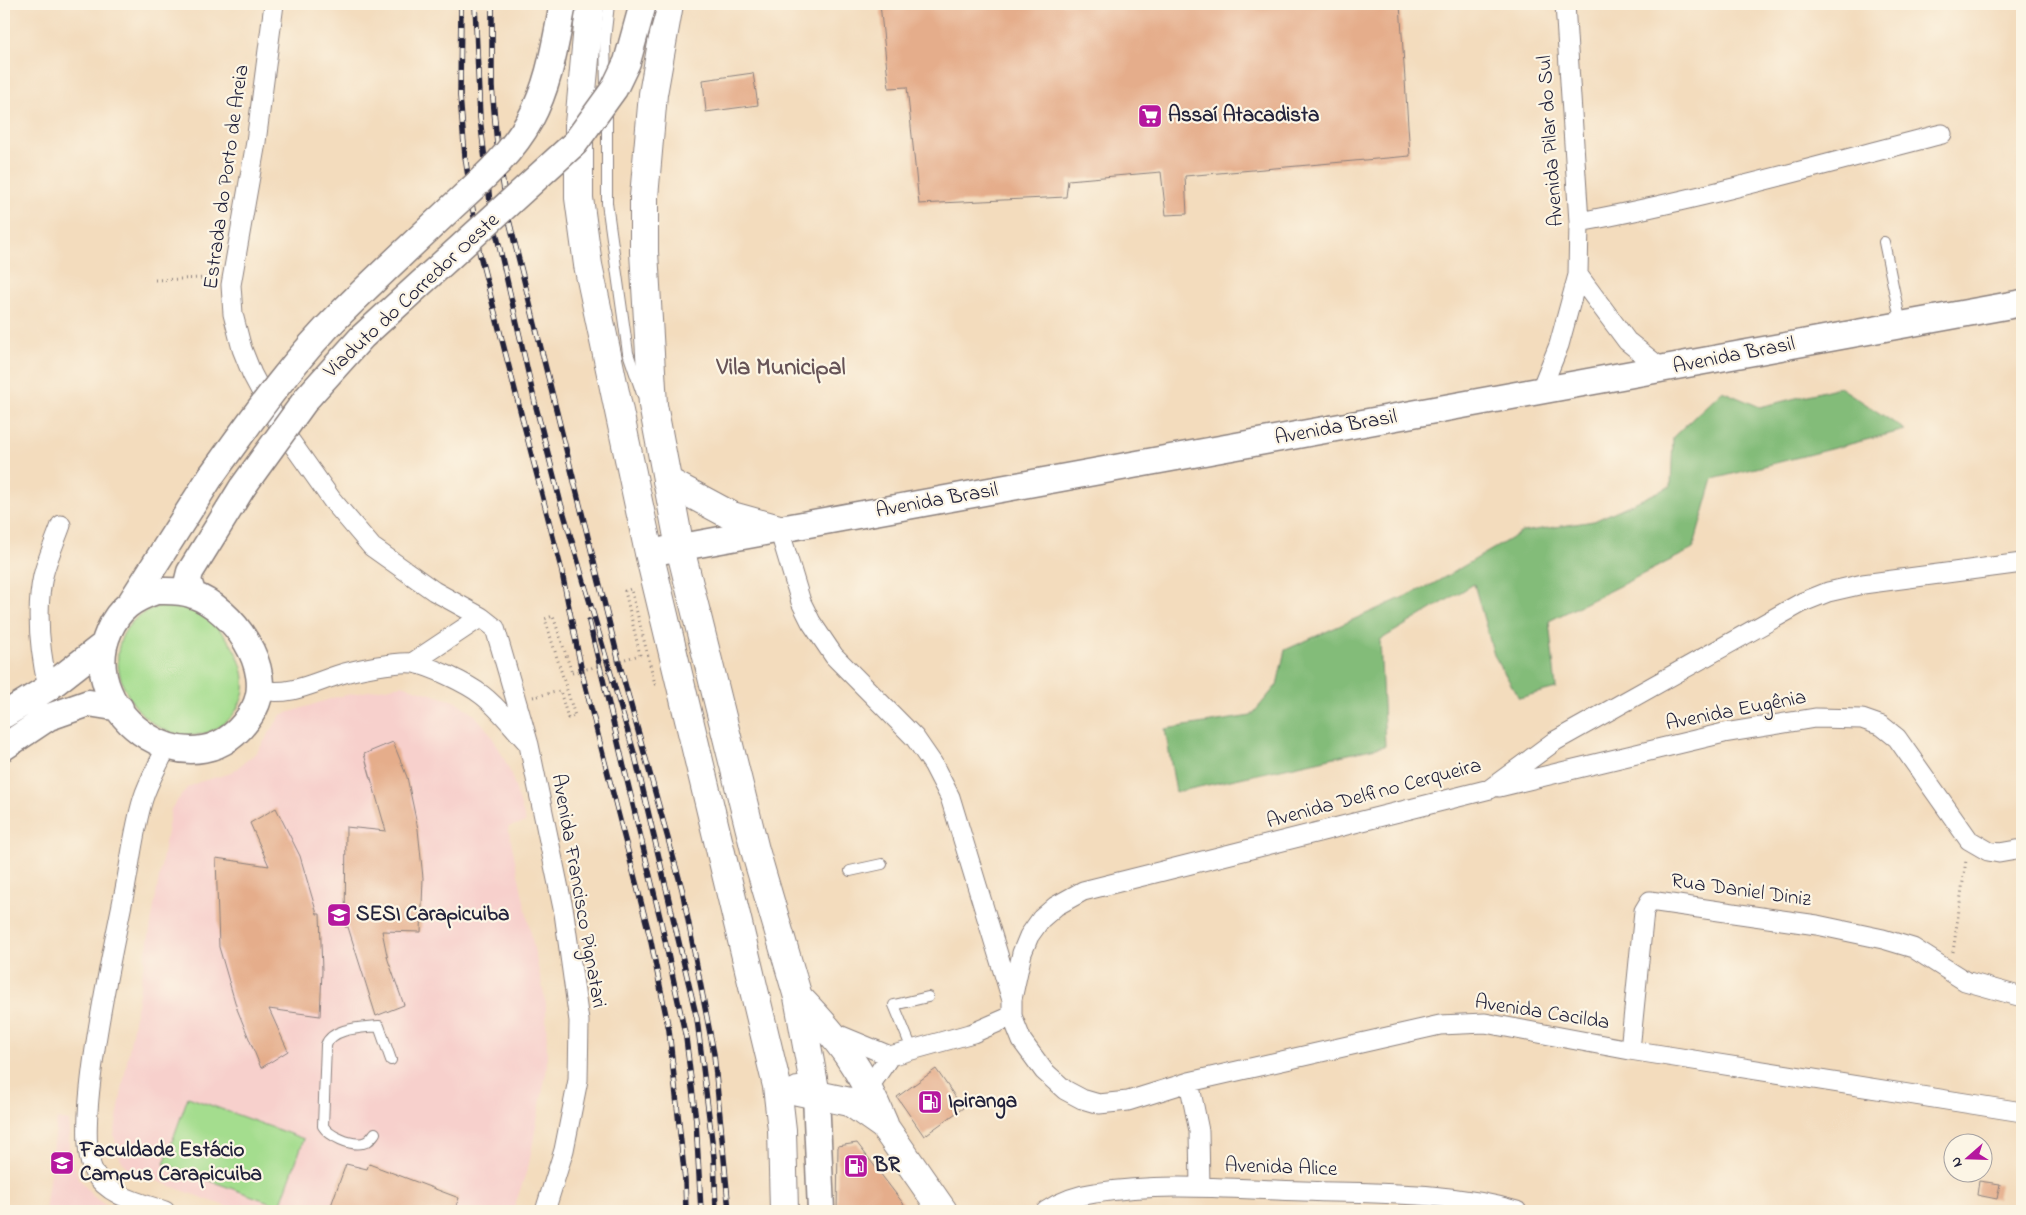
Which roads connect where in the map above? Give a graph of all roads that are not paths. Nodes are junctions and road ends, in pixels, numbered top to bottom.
1 (274, 4) edge
2 (563, 4) edge
3 (590, 4) edge
4 (609, 4) edge
5 (643, 4) edge
6 (669, 4) edge
7 (1565, 4) edge
8 (584, 46) junction
9 (607, 104) junction
10 (1942, 134) dead end
11 (1580, 222) junction
12 (1884, 242) dead end
13 (1578, 275) junction
14 (2022, 303) edge
15 (1901, 325) junction
16 (1662, 369) junction
17 (1540, 392) junction
18 (661, 449) junction
19 (667, 481) junction
20 (61, 525) dead end
21 (779, 529) junction
22 (680, 548) junction
23 (649, 553) junction
24 (2022, 563) edge
25 (193, 594) junction
26 (131, 602) junction
27 (481, 617) junction
28 (102, 646) junction
29 (412, 663) junction
30 (48, 688) junction
31 (261, 690) junction
32 (120, 708) junction
33 (4, 715) edge
34 (529, 745) junction
35 (4, 746) edge
36 (166, 748) junction
37 (1490, 789) junction
38 (2022, 849) edge
39 (882, 864) dead end
40 (850, 872) dead end
41 (798, 997) junction
42 (928, 997) dead end
43 (2022, 997) edge
44 (1012, 1007) junction
45 (832, 1032) junction
46 (912, 1050) junction
47 (1630, 1050) junction
48 (890, 1056) junction
49 (391, 1060) dead end
50 (1189, 1082) junction
51 (777, 1086) junction
52 (868, 1087) junction
53 (816, 1095) junction
54 (2022, 1112) edge
55 (884, 1126) junction
56 (375, 1133) dead end
57 (1200, 1187) junction
58 (165, 1211) edge
59 (545, 1211) edge
60 (784, 1211) edge
61 (821, 1211) edge
62 (943, 1211) edge
63 (1046, 1211) edge
64 (1517, 1211) edge

1 - 27 street, Estrada do Porto de Areia
2 - 26 main road, Viaduto do Corredor Oeste, bridge
3 - 8 main road
4 - 9 lane
5 - 25 main road, Viaduto do Corredor Oeste, bridge
6 - 18 main road
7 - 11 street, Avenida Pilar do Sul
8 - 9 lane
8 - 23 main road
9 - 18 lane
10 - 11 street
11 - 13 street, Avenida Pilar do Sul
12 - 15 lane
13 - 16 street
13 - 17 street, Avenida Pilar do Sul
14 - 15 main road, Avenida Brasil
15 - 16 main road, Avenida Brasil
16 - 17 main road, Avenida Brasil
17 - 21 main road, Avenida Brasil
18 - 19 main road
19 - 21 main road
19 - 22 main road
20 - 30 street
21 - 22 main road, Avenida Brasil
21 - 44 street, Avenida Cacilda
22 - 23 main road, Avenida Brasil
22 - 41 main road
23 - 51 main road
24 - 37 street, Avenida Delfino Cerqueira
25 - 26 main road
25 - 31 main road
26 - 28 main road
27 - 29 street
27 - 34 street, Avenida Francisco Pignatari
28 - 30 main road
28 - 32 main road
29 - 31 street
29 - 34 street
30 - 33 main road
31 - 36 main road
32 - 35 main road
32 - 36 main road
34 - 59 street, Avenida Francisco Pignatari
36 - 58 street
37 - 38 street, Avenida Eugênia
37 - 44 street, Avenida Delfino Cerqueira
39 - 40 lane
41 - 45 main road
41 - 53 main road
42 - 46 lane
43 - 47 street, Rua Daniel Diniz
44 - 46 street
44 - 50 street, Avenida Cacilda
45 - 48 street
45 - 52 main road
46 - 48 street
47 - 50 street, Avenida Cacilda
47 - 54 street, Avenida Cacilda
48 - 52 street
49 - 56 lane
50 - 57 street
51 - 53 main road
51 - 60 main road
52 - 55 main road
53 - 55 main road
53 - 61 main road
55 - 62 main road
57 - 63 street, Avenida Alice
57 - 64 street, Avenida Alice

